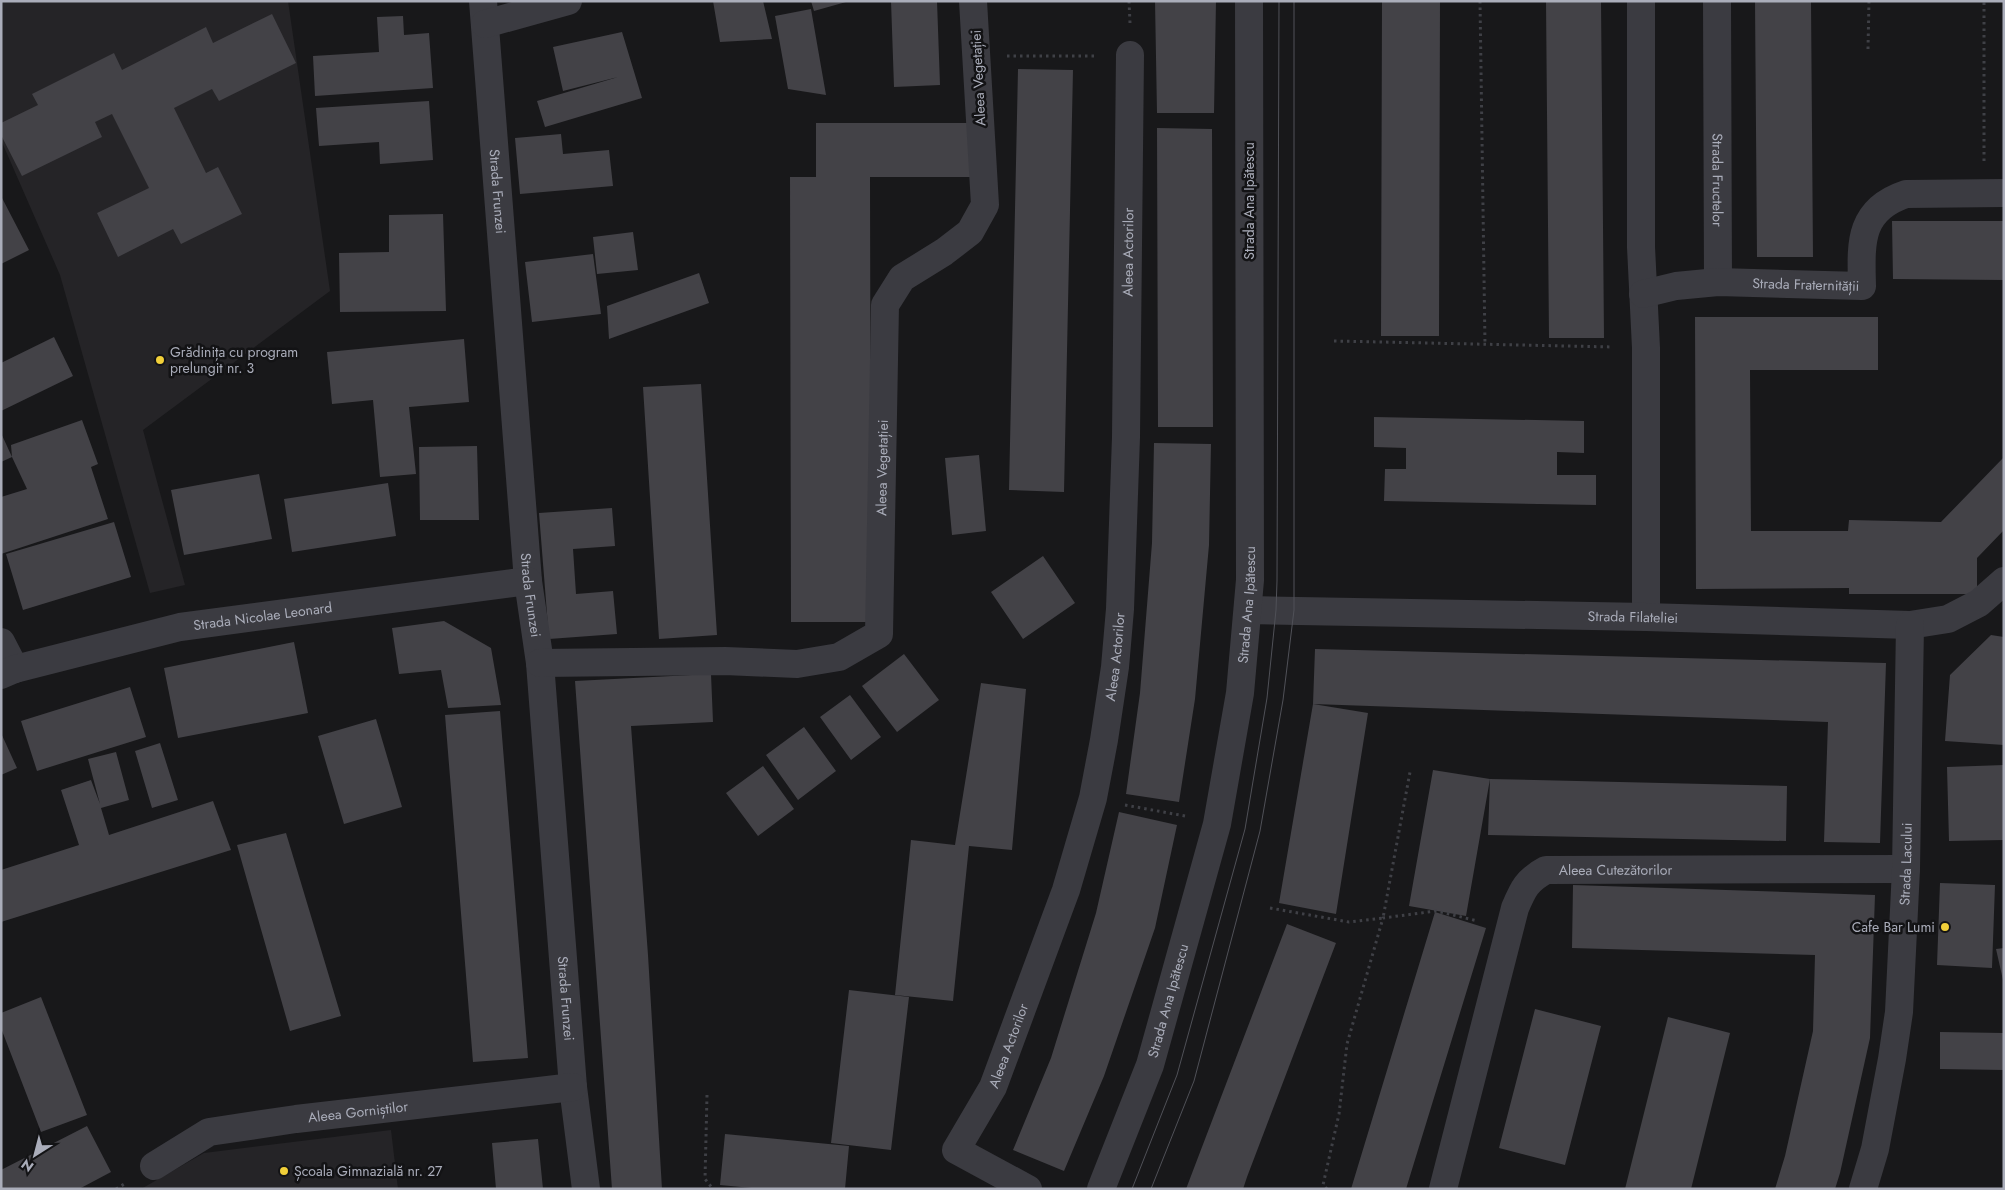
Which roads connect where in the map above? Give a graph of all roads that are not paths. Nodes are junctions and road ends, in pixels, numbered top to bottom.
1 (568, 1) edge
2 (973, 1) edge
3 (1249, 1) edge
4 (1641, 1) edge
5 (1717, 1) edge
6 (484, 13) edge
7 (1130, 55) road end
8 (1994, 193) edge
9 (1718, 282) junction
10 (1643, 294) junction
11 (528, 580) junction
12 (2004, 581) edge
13 (1248, 610) junction
14 (1646, 617) junction
15 (1910, 625) junction
16 (1, 642) edge
17 (540, 663) junction
18 (8, 672) edge
19 (1906, 869) junction
20 (573, 1087) junction
21 (154, 1166) dead end
22 (586, 1189) edge
23 (1028, 1189) edge
24 (1101, 1189) edge
25 (1443, 1189) edge
26 (1863, 1189) edge

1 - 6 street
2 - 17 street, Aleea Vegetației
3 - 13 street, Strada Ana Ipătescu
4 - 10 street
5 - 9 street, Strada Fructelor
6 - 11 street, Strada Frunzei
7 - 23 street, Aleea Actorilor
8 - 9 street, Strada Fraternității
9 - 10 street
10 - 14 street
11 - 17 street, Strada Frunzei
11 - 18 street, Strada Nicolae Leonard
12 - 15 street, Strada Filateliei
13 - 14 street, Strada Filateliei
13 - 24 street, Strada Ana Ipătescu
14 - 15 street, Strada Filateliei
15 - 19 street, Strada Lacului
16 - 18 street
17 - 20 street, Strada Frunzei
19 - 25 street, Aleea Cutezătorilor
19 - 26 street, Strada Lacului
20 - 21 street, Aleea Gorniștilor
20 - 22 street, Strada Frunzei

